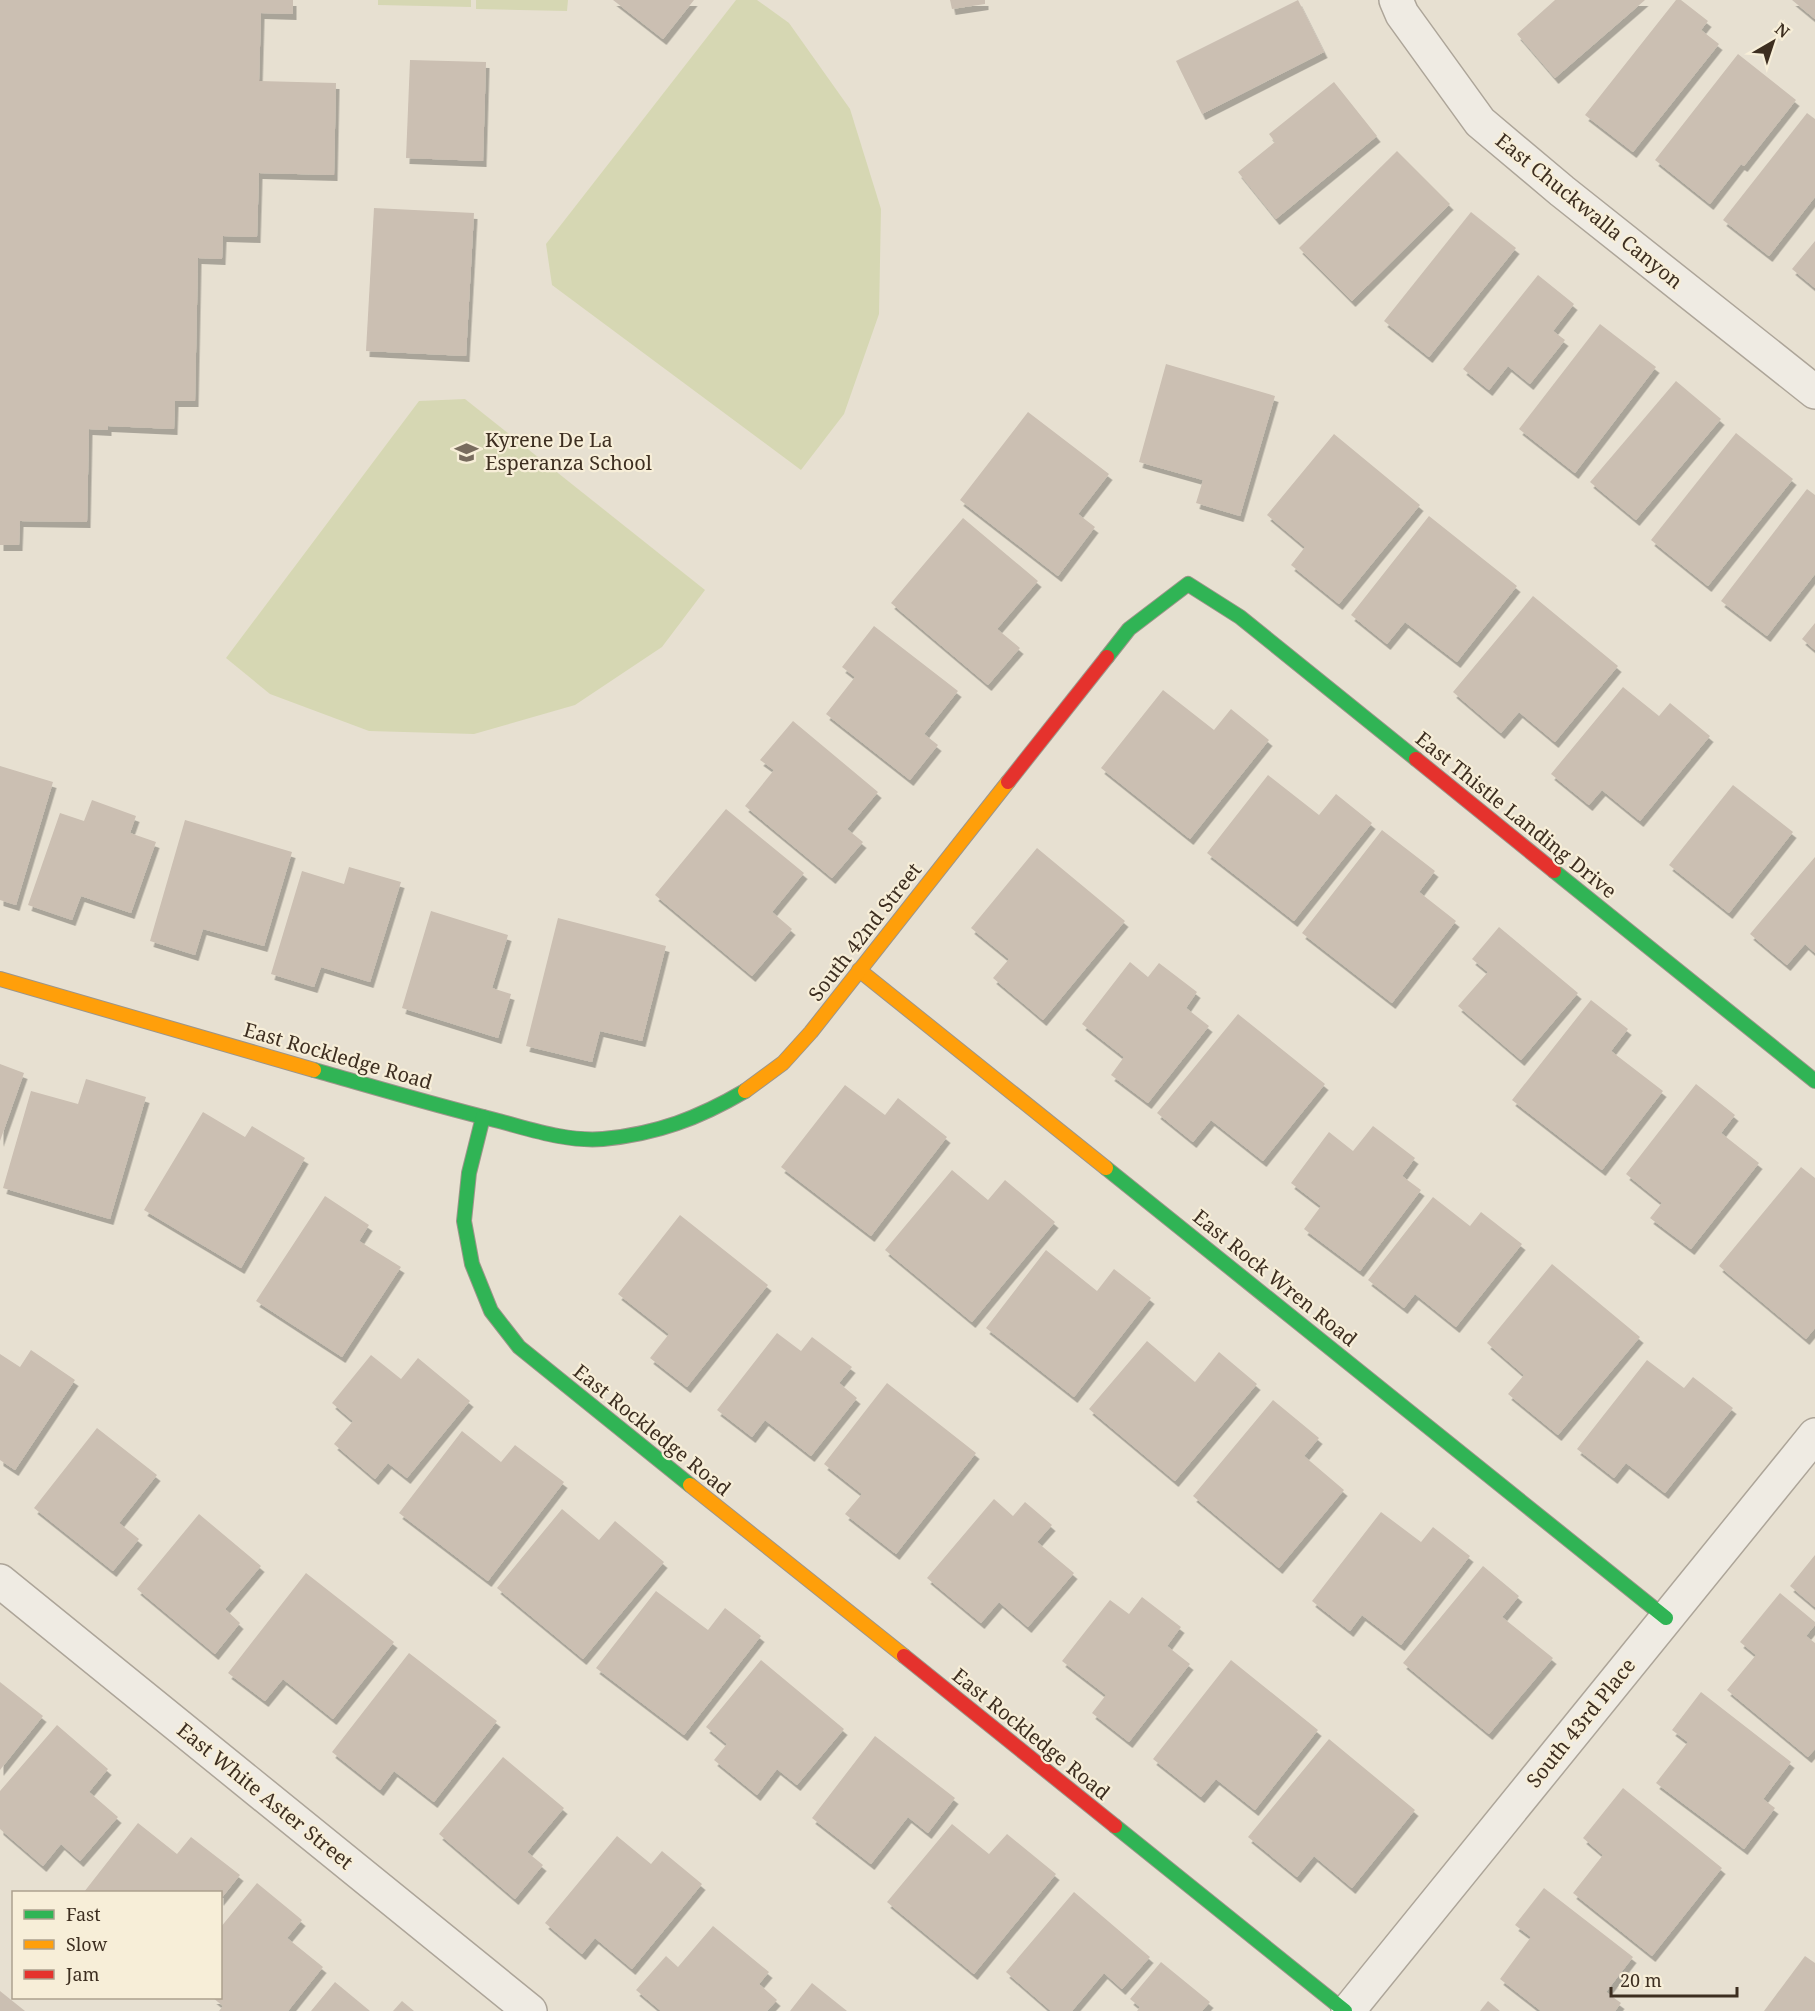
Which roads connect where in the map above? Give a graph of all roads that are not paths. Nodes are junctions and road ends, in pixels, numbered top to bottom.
1 (1396, 0) edge
2 (1815, 392) edge
3 (1188, 584) joint
4 (859, 970) junction
5 (0, 979) edge
6 (1815, 1081) edge
7 (483, 1117) junction
8 (1815, 1435) edge
9 (0, 1581) edge
10 (1666, 1618) junction
11 (530, 2011) edge
12 (1346, 2011) edge

1 - 2 street, East Chuckwalla Canyon
3 - 4 street, South 42nd Street
3 - 6 street, East Thistle Landing Drive
4 - 7 street, South 42nd Street
4 - 10 street, East Rock Wren Road
5 - 7 street, East Rockledge Road
7 - 12 street, East Rockledge Road
8 - 10 street, South 43rd Place
9 - 11 street, East White Aster Street
10 - 12 street, South 43rd Place

